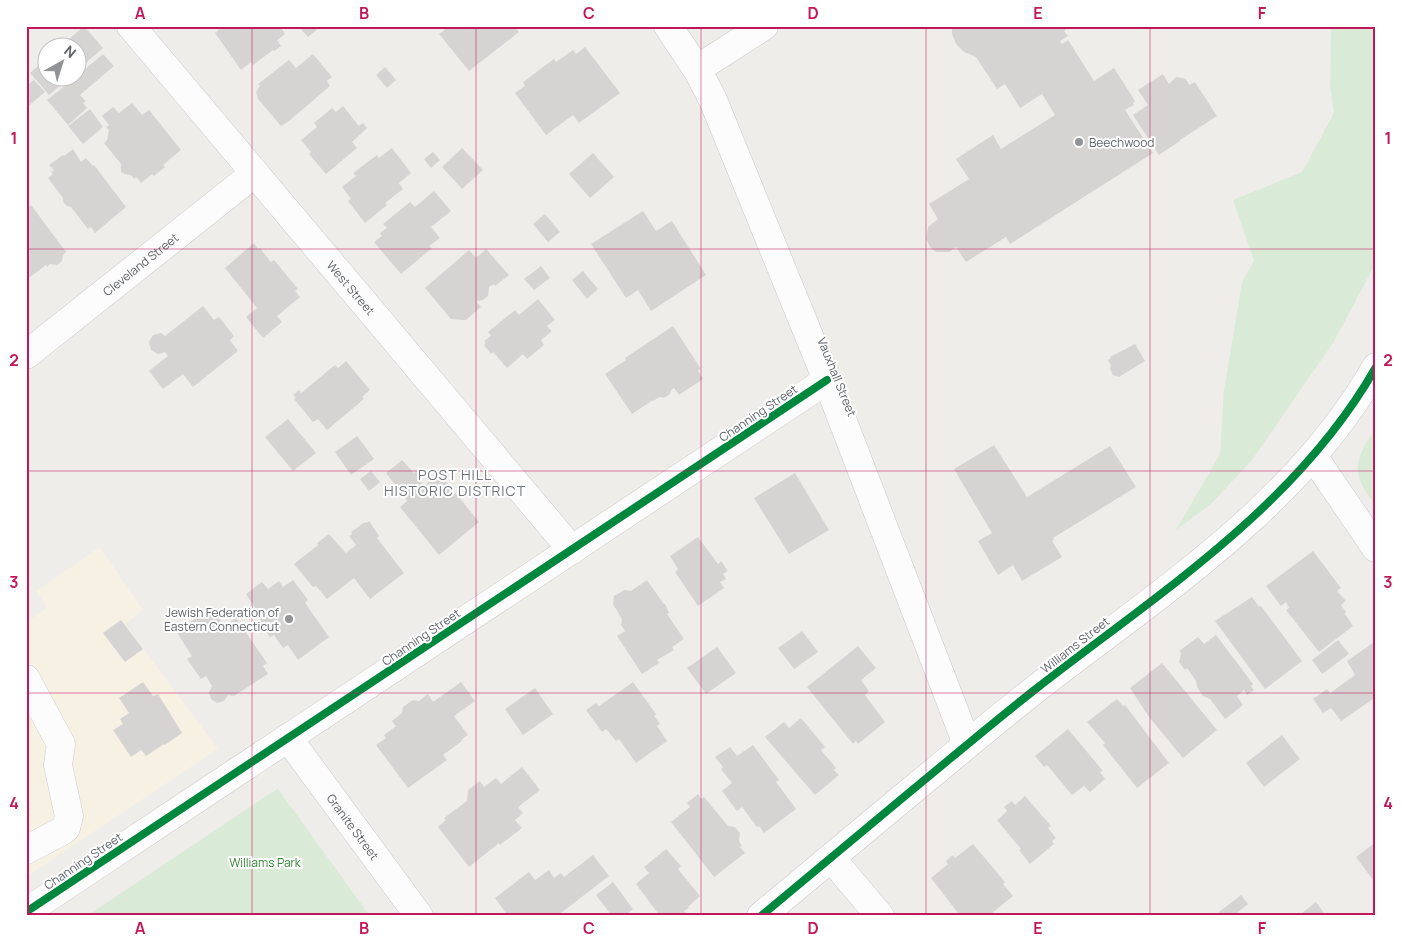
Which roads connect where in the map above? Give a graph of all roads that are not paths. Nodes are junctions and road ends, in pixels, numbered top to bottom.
1 (132, 26) edge
2 (668, 26) edge
3 (764, 26) edge
4 (697, 69) junction
5 (255, 173) junction
6 (26, 355) edge
7 (1376, 367) edge
8 (827, 380) junction
9 (1313, 456) junction
10 (1376, 548) edge
11 (572, 550) junction
12 (26, 679) edge
13 (288, 738) junction
14 (967, 744) junction
15 (26, 850) edge
16 (831, 858) junction
17 (26, 912) edge
18 (419, 916) edge
19 (761, 916) edge
20 (880, 916) edge

1 - 5 street, West Street
2 - 4 street, Vauxhall Street
3 - 4 street
4 - 8 street, Vauxhall Street
5 - 6 street, Cleveland Street
5 - 11 street, West Street
7 - 9 street, Williams Street
8 - 11 street, Channing Street
8 - 14 street, Vauxhall Street
9 - 10 street
9 - 14 street, Williams Street
11 - 13 street, Channing Street
12 - 15 street
13 - 17 street, Channing Street
13 - 18 street, Granite Street
14 - 16 street, Williams Street
16 - 19 street, Williams Street
16 - 20 street

